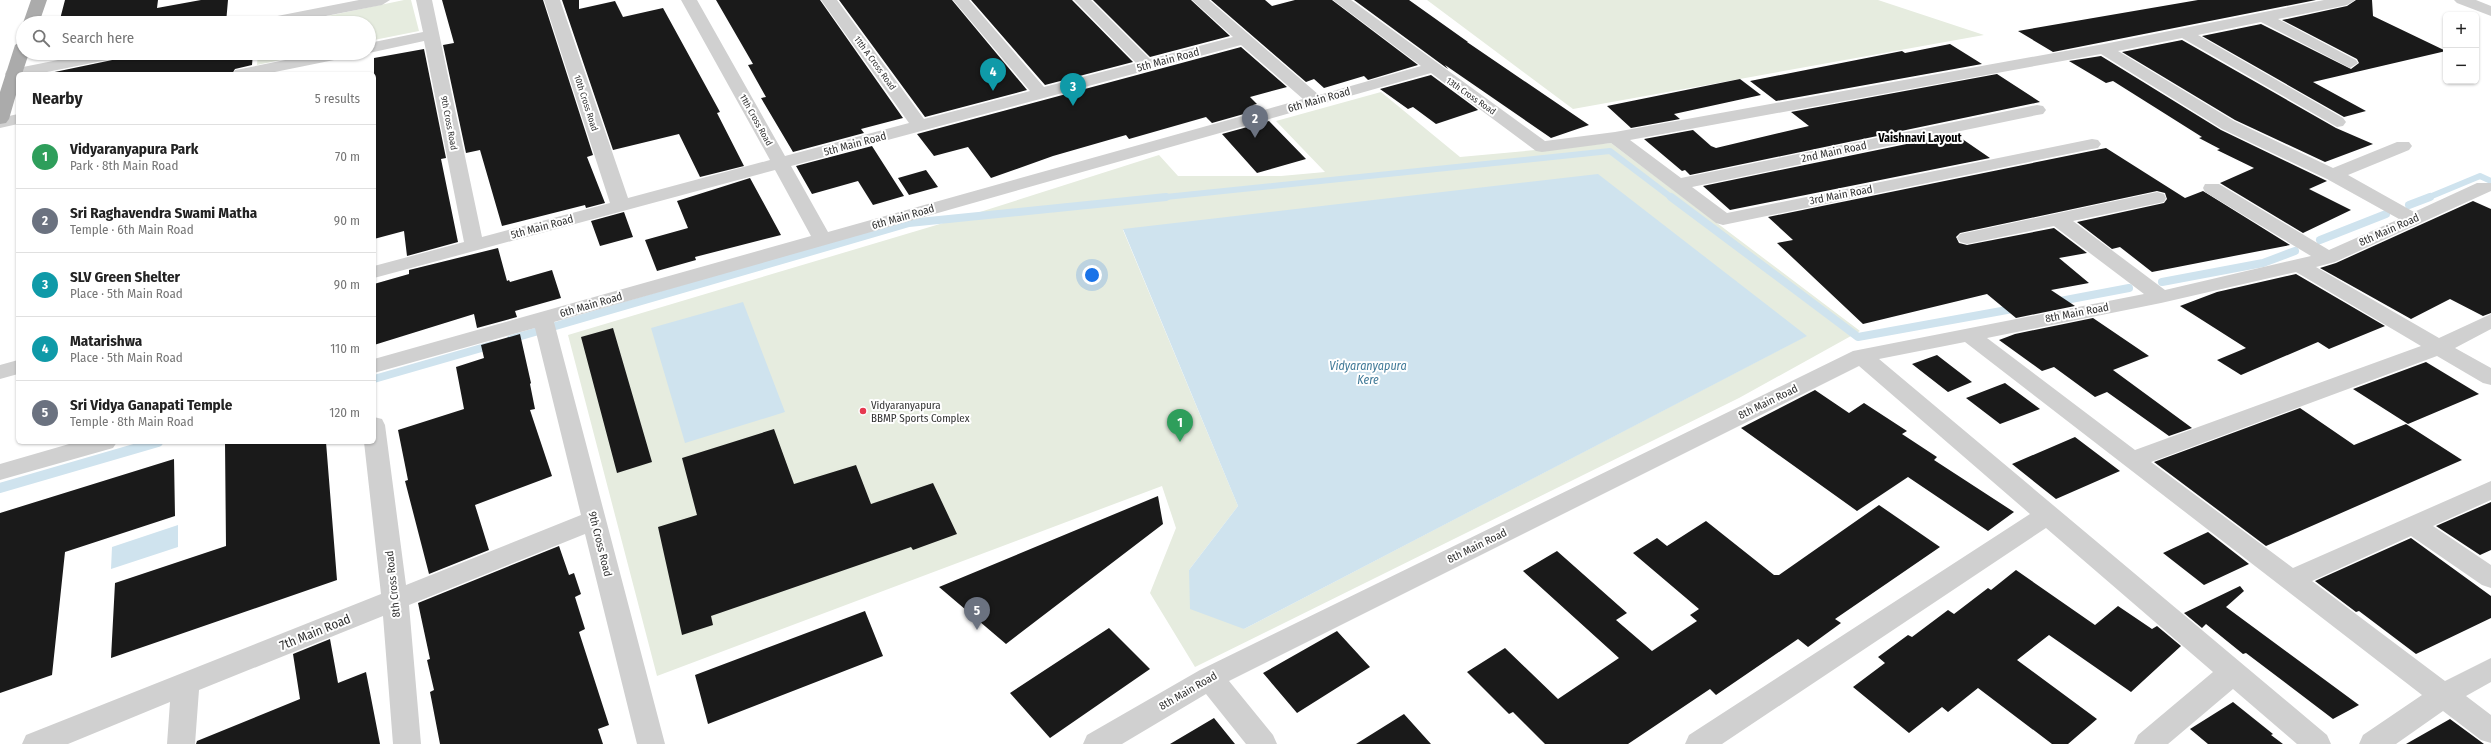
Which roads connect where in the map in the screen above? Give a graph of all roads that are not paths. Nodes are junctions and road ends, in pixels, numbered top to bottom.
1 (39, 0) edge
2 (382, 0) edge
3 (424, 0) edge
4 (552, 0) edge
5 (689, 0) edge
6 (829, 0) edge
7 (960, 0) edge
8 (1082, 0) edge
9 (1200, 0) edge
10 (1341, 0) edge
11 (2347, 0) edge
12 (2462, 0) edge
13 (2491, 11) edge
14 (33, 16) edge
15 (302, 16) edge
16 (2263, 17) junction
17 (2184, 33) junction
18 (431, 35) junction
19 (1244, 39) junction
20 (376, 47) edge
21 (2104, 49) junction
22 (18, 60) edge
23 (82, 60) edge
24 (325, 60) edge
25 (2350, 64) dead end
26 (1147, 65) junction
27 (304, 68) edge
28 (1432, 68) junction
29 (23, 72) edge
30 (261, 72) edge
31 (16, 73) edge
32 (13, 74) junction
33 (1042, 94) junction
34 (1316, 101) junction
35 (2037, 110) dead end
36 (0, 119) edge
37 (16, 119) edge
38 (2337, 122) dead end
39 (0, 123) edge
40 (920, 126) junction
41 (1615, 137) junction
42 (2092, 144) dead end
43 (2403, 146) dead end
44 (780, 164) junction
45 (2333, 175) junction
46 (1678, 184) junction
47 (2484, 187) dead end
48 (2212, 188) dead end
49 (2157, 198) dead end
50 (621, 206) junction
51 (2414, 218) junction
52 (2058, 219) junction
53 (1967, 238) dead end
54 (823, 240) junction
55 (474, 245) junction
56 (2328, 258) junction
57 (2297, 264) junction
58 (376, 271) edge
59 (2161, 297) junction
60 (2491, 321) edge
61 (546, 331) junction
62 (1969, 335) junction
63 (2438, 347) junction
64 (1861, 356) junction
65 (376, 366) edge
66 (16, 368) edge
67 (0, 372) edge
68 (2491, 378) edge
69 (376, 442) edge
70 (98, 444) edge
71 (2132, 460) junction
72 (0, 472) edge
73 (2491, 490) edge
74 (2047, 515) junction
75 (594, 520) junction
76 (2413, 525) junction
77 (2491, 578) edge
78 (2290, 580) junction
79 (395, 600) junction
80 (2491, 669) edge
81 (2233, 672) junction
82 (1210, 678) junction
83 (186, 684) junction
84 (2444, 695) junction
85 (2491, 730) edge
86 (36, 744) edge
87 (181, 744) edge
88 (407, 744) edge
89 (651, 744) edge
90 (1097, 744) edge
91 (1263, 744) edge
92 (1699, 744) edge
93 (2148, 744) edge
94 (2317, 744) edge
95 (2373, 744) edge

1 - 14 main road
2 - 15 street
3 - 18 street, 9th Cross Road
4 - 50 street, 10th Cross Road
5 - 44 street, 11th Cross Road
6 - 40 street, 11th A Cross Road
7 - 33 street
8 - 26 street
9 - 19 street
10 - 28 street, 13th Cross Road
11 - 16 street, 13th Cross Road
12 - 13 street
16 - 17 street, 13th Cross Road
16 - 25 street
17 - 21 street, 13th Cross Road
17 - 38 street
18 - 20 street
18 - 55 street, 9th Cross Road
19 - 26 street, 5th Main Road
19 - 34 street
21 - 41 street, 13th Cross Road
21 - 45 street
22 - 32 main road
23 - 29 street
24 - 27 street
26 - 33 street, 5th Main Road
27 - 30 street
28 - 34 street, 6th Main Road
28 - 41 street, 13th Cross Road
31 - 32 street
32 - 36 main road
33 - 40 street, 5th Main Road
34 - 54 street, 6th Main Road
35 - 46 street, 2nd Main Road
37 - 39 street
40 - 44 street, 5th Main Road
41 - 46 street, 3rd Main Road
42 - 46 street, 3rd Main Road
43 - 45 street
44 - 50 street, 5th Main Road
44 - 54 street, 11th Cross Road
45 - 51 street
47 - 51 street, 8th Main Road
48 - 56 street
49 - 52 street
50 - 55 street, 5th Main Road
51 - 56 street, 8th Main Road
52 - 53 street
52 - 59 street
54 - 61 street, 6th Main Road
55 - 58 street, 5th Main Road
56 - 57 street, 8th Main Road
57 - 59 street, 8th Main Road
57 - 63 street
59 - 62 street, 8th Main Road
60 - 63 street
61 - 65 street, 6th Main Road
61 - 75 street, 9th Cross Road
62 - 64 street, 8th Main Road
62 - 71 street
63 - 68 street
63 - 71 street
64 - 74 street
64 - 82 street, 8th Main Road
66 - 67 street
69 - 79 street, 8th Cross Road
70 - 72 street
71 - 78 street
73 - 76 street
74 - 81 street
74 - 92 street
75 - 79 street, 7th Main Road
75 - 89 street, 9th Cross Road
76 - 77 street
76 - 78 street
78 - 84 street
79 - 83 street, 7th Main Road
79 - 88 street, 8th Cross Road
80 - 84 street
81 - 93 street
81 - 94 street
82 - 90 street, 8th Main Road
82 - 91 street
83 - 86 street, 7th Main Road
83 - 87 street
84 - 85 street
84 - 95 street

